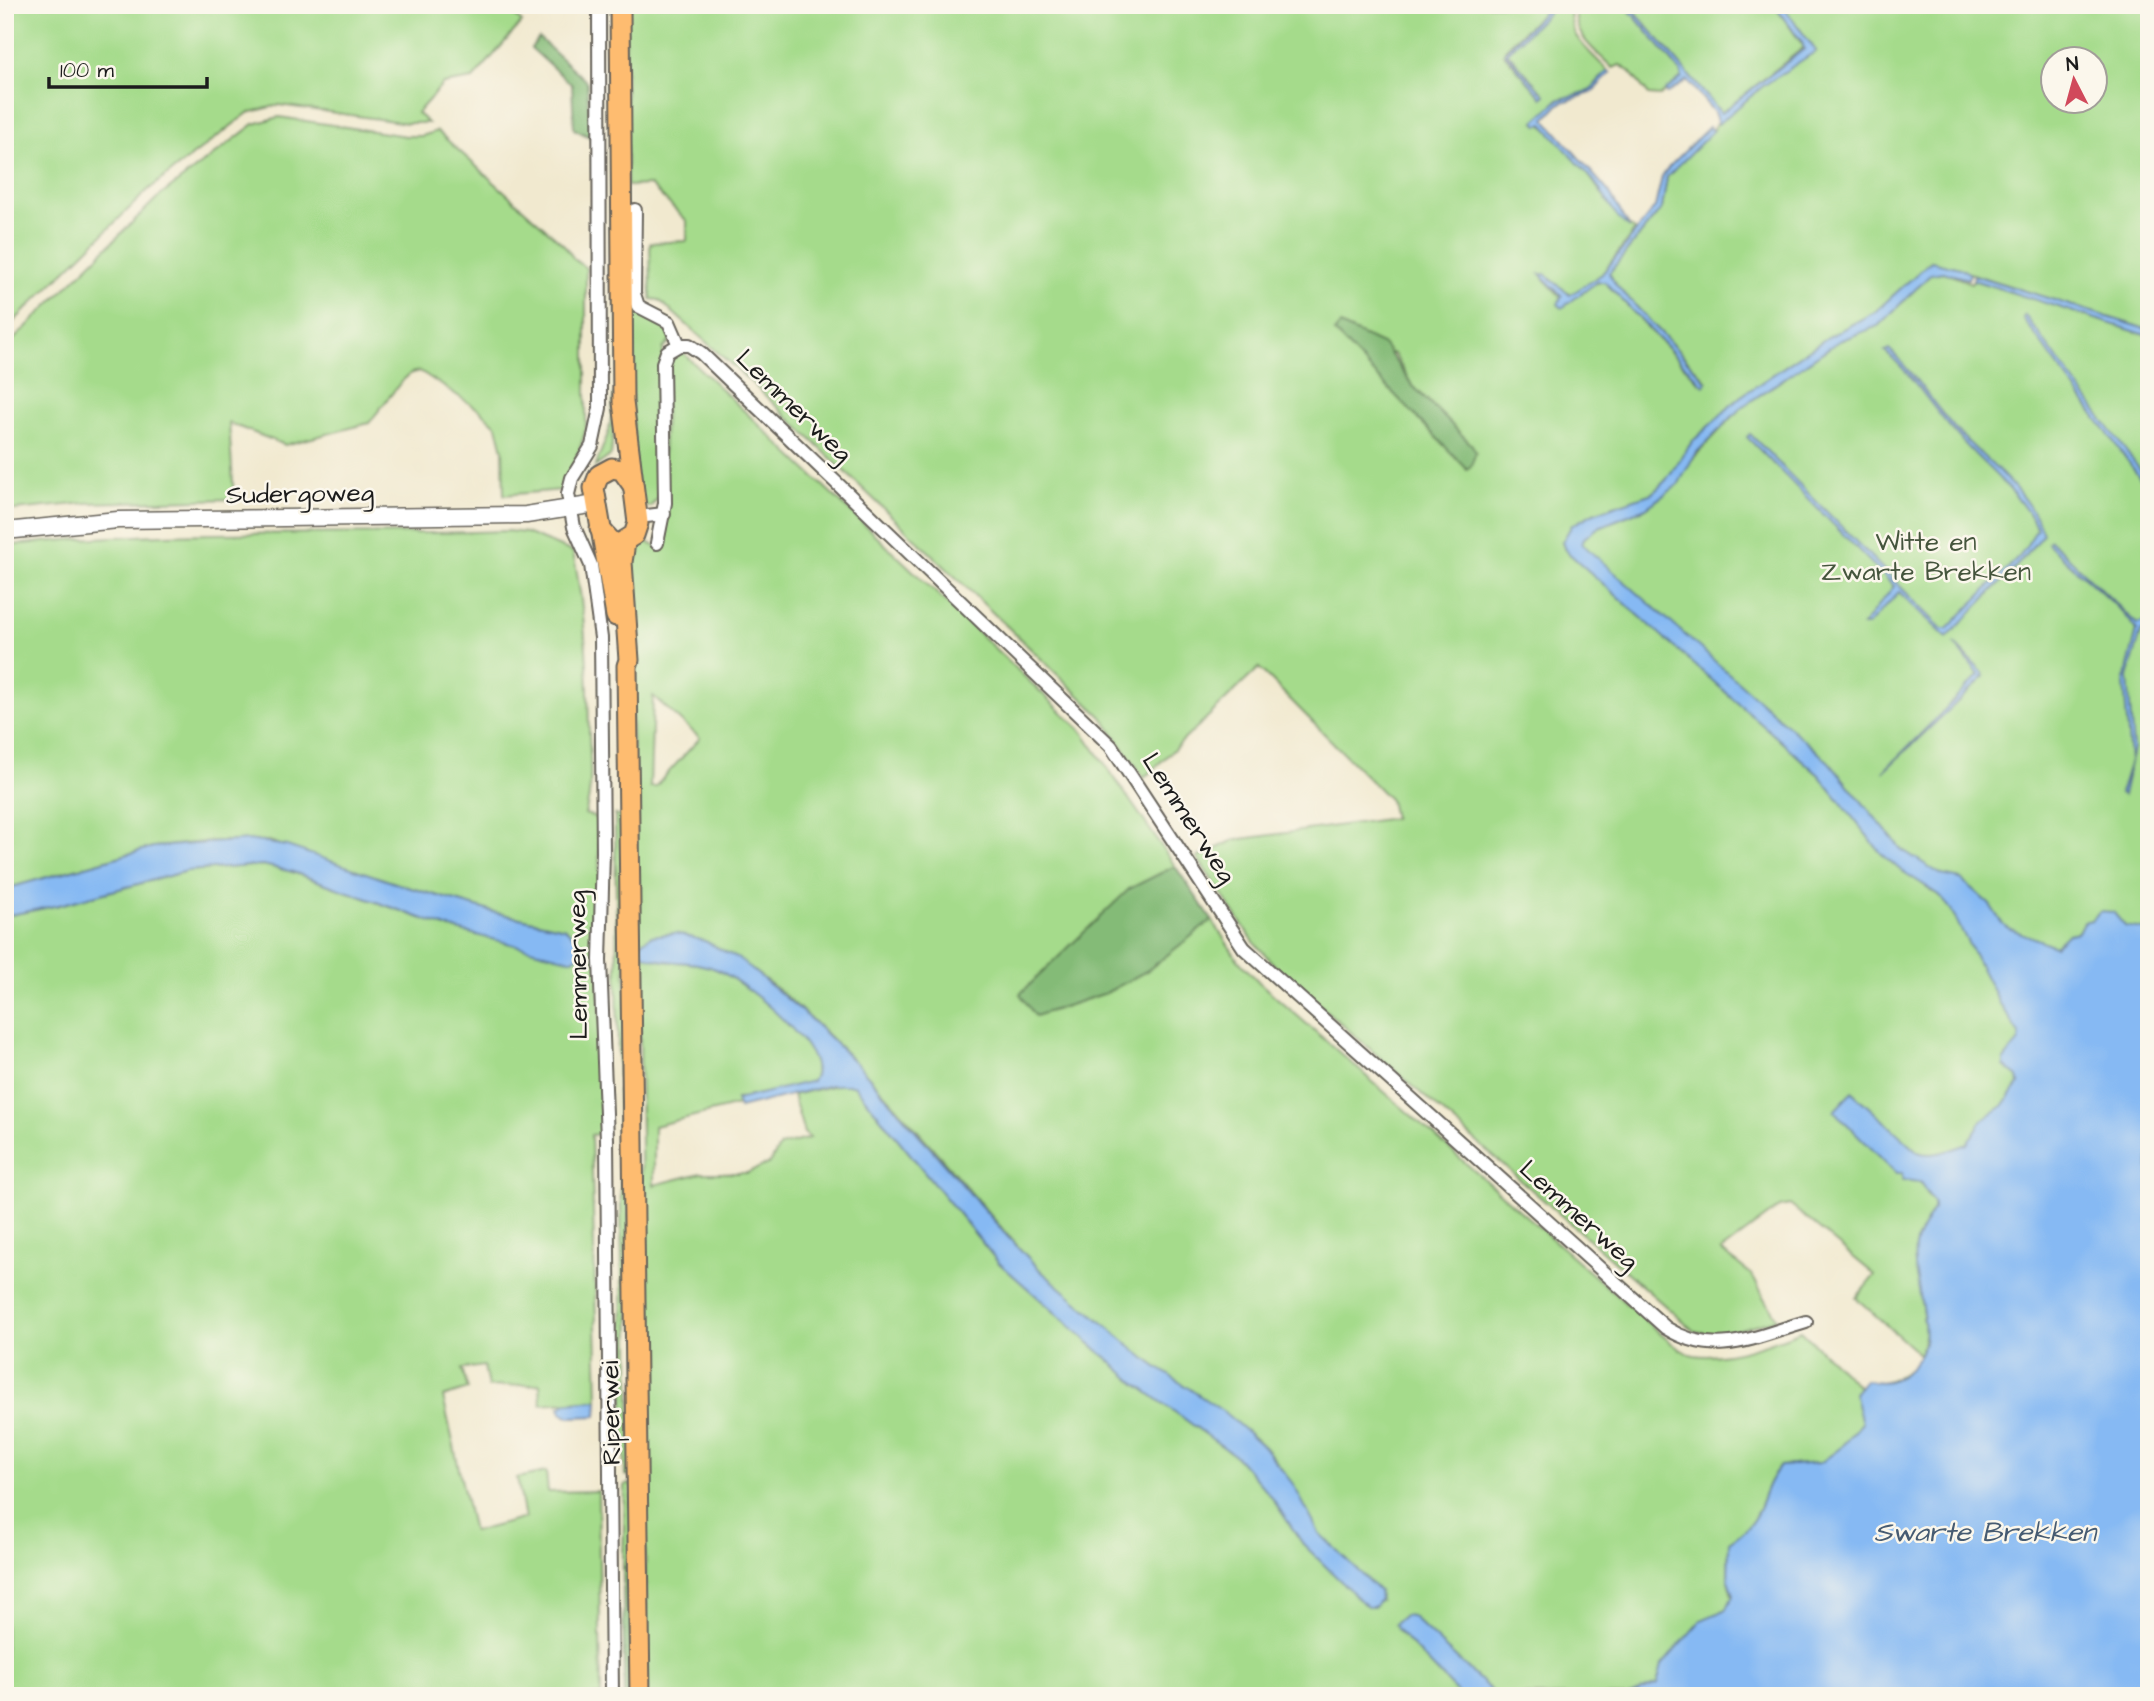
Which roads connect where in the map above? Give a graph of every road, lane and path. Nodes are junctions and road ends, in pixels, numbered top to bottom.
1 (599, 5) edge
2 (620, 5) edge
3 (635, 210) dead end
4 (679, 345) junction
5 (623, 402) junction
6 (610, 468) junction
7 (632, 484) junction
8 (596, 503) junction
9 (570, 508) junction
10 (664, 514) junction
11 (638, 517) junction
12 (600, 529) junction
13 (5, 531) edge
14 (625, 543) junction
15 (657, 543) dead end
16 (627, 666) junction
17 (633, 1129) joint
18 (607, 1139) joint
19 (1806, 1322) dead end
20 (612, 1696) edge
21 (640, 1696) edge

1 - 9 street, Lemmerweg
2 - 5 main road
3 - 4 street, Lemmerweg
4 - 10 street
4 - 19 street, Lemmerweg
5 - 6 main road
5 - 7 main road
6 - 7 main road
6 - 8 main road
7 - 11 main road
8 - 9 street, Sudergoweg
8 - 12 main road, Lemmerweg
9 - 13 street, Sudergoweg
9 - 18 street, Lemmerweg
10 - 11 street
10 - 15 street
11 - 14 main road
12 - 14 main road
12 - 16 main road, Lemmerweg
14 - 16 main road, Lemmerweg
16 - 17 main road, Lemmerweg
17 - 21 main road, Riperwei
18 - 20 street, Riperwei

